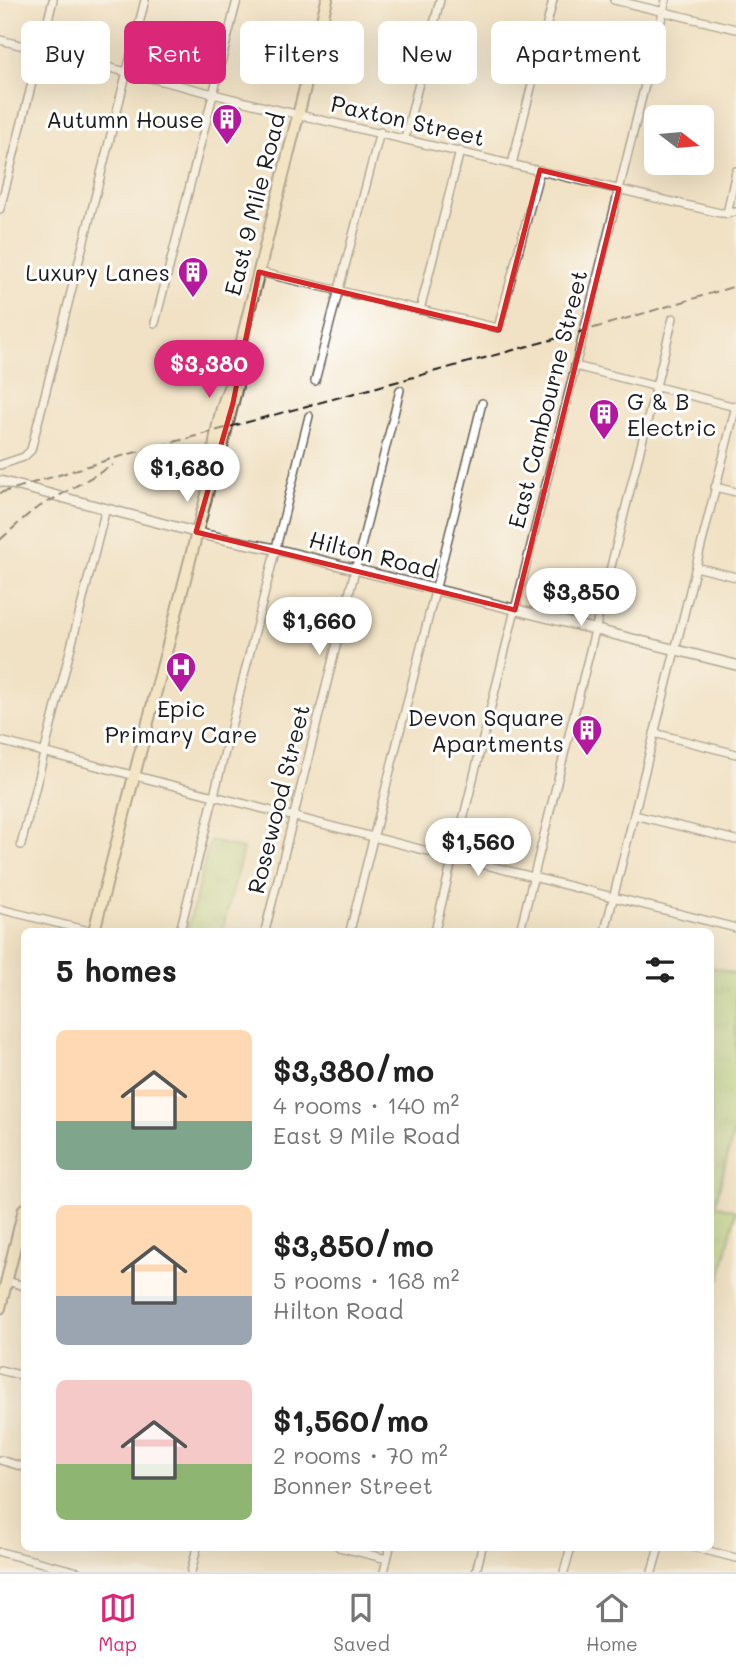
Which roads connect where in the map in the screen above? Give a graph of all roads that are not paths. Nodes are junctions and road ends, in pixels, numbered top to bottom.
1 (53, 0) edge
2 (145, 0) edge
3 (237, 0) edge
4 (327, 0) edge
5 (440, 0) edge
6 (553, 0) edge
7 (614, 0) edge
8 (666, 0) edge
9 (663, 12) junction
10 (48, 21) edge
11 (140, 21) edge
12 (736, 30) edge
13 (0, 40) edge
14 (21, 45) edge
15 (31, 84) edge
16 (124, 84) edge
17 (176, 84) edge
18 (213, 93) junction
19 (298, 114) junction
20 (380, 132) junction
21 (405, 138) junction
22 (460, 151) junction
23 (512, 164) junction
24 (540, 170) junction
25 (736, 171) edge
26 (619, 189) junction
27 (0, 209) edge
28 (736, 212) edge
29 (727, 214) junction
30 (259, 272) junction
31 (340, 291) junction
32 (420, 310) junction
33 (673, 318) dead end
34 (155, 323) dead end
35 (575, 366) junction
36 (315, 381) dead end
37 (655, 386) junction
38 (400, 390) dead end
39 (482, 403) dead end
40 (736, 406) edge
41 (309, 416) dead end
42 (0, 465) edge
43 (0, 481) edge
44 (715, 487) junction
45 (736, 492) edge
46 (106, 508) junction
47 (196, 532) junction
48 (275, 549) junction
49 (696, 567) junction
50 (355, 569) junction
51 (736, 577) edge
52 (435, 590) junction
53 (515, 610) junction
54 (595, 629) junction
55 (675, 649) junction
56 (736, 665) edge
57 (654, 733) junction
58 (0, 741) edge
59 (45, 752) junction
60 (736, 754) edge
61 (133, 775) junction
62 (213, 797) junction
63 (634, 815) junction
64 (293, 817) junction
65 (373, 837) junction
66 (736, 840) edge
67 (21, 845) dead end
68 (533, 877) junction
69 (613, 897) junction
70 (0, 909) edge
71 (79, 928) edge
72 (92, 928) edge
73 (181, 928) edge
74 (266, 928) edge
75 (351, 928) edge
76 (436, 928) edge
77 (521, 928) edge
78 (606, 928) edge
79 (736, 928) edge
80 (21, 1222) edge
81 (7, 1281) junction
82 (21, 1285) edge
83 (0, 1308) edge
84 (0, 1370) edge
85 (21, 1375) edge
86 (0, 1460) edge
87 (21, 1466) edge
88 (196, 1551) edge
89 (355, 1551) edge
90 (389, 1551) edge
91 (481, 1551) edge
92 (570, 1551) edge
93 (658, 1551) edge
94 (709, 1551) edge
95 (0, 1552) edge
96 (736, 1558) edge
97 (387, 1559) junction
98 (78, 1572) edge
99 (191, 1572) edge
100 (384, 1572) edge
101 (476, 1572) edge
102 (564, 1572) edge
103 (652, 1572) edge

1 - 10 street
2 - 11 street
3 - 18 street
4 - 19 main road, East 9 Mile Road
5 - 21 street
6 - 23 street
7 - 9 street
8 - 9 street, East Cambourne Street
9 - 12 street
9 - 26 street, East Cambourne Street
13 - 14 street, Paxton Street
15 - 27 street
16 - 42 street
17 - 18 street, Paxton Street
18 - 19 street, Paxton Street
18 - 34 street
19 - 20 street, Paxton Street
19 - 30 main road, East 9 Mile Road
20 - 21 street, Paxton Street
20 - 31 street
21 - 22 street, Paxton Street
22 - 23 street, Paxton Street
22 - 32 street
23 - 24 street, Paxton Street
24 - 26 street, Paxton Street
24 - 32 street
25 - 29 street
26 - 29 street, Paxton Street
26 - 35 street, East Cambourne Street
28 - 29 street
30 - 31 street
30 - 47 main road, East 9 Mile Road
31 - 32 street
31 - 36 street
33 - 37 street
35 - 37 street
35 - 53 street, East Cambourne Street
37 - 40 street
37 - 54 street
38 - 50 street, Rosewood Street
39 - 52 street
40 - 44 street
41 - 48 street
43 - 46 street, Hilton Road
44 - 45 street
44 - 49 street
46 - 47 street, Hilton Road
46 - 59 street
47 - 48 street, Hilton Road
47 - 61 main road, East 9 Mile Road
48 - 50 street, Hilton Road
48 - 62 street
49 - 51 street
49 - 55 street
50 - 52 street, Hilton Road
50 - 64 street, Rosewood Street
52 - 53 street, Hilton Road
52 - 65 street
53 - 54 street, Hilton Road
53 - 68 street, East Cambourne Street
54 - 55 street, Hilton Road
54 - 68 street
55 - 56 street, Hilton Road
55 - 57 street
57 - 60 street
57 - 63 street
58 - 59 street
59 - 61 street
59 - 67 street
61 - 62 street
61 - 72 main road, East 9 Mile Road
62 - 64 street
62 - 73 street
63 - 66 street
63 - 69 street
64 - 65 street
64 - 74 street, Rosewood Street
65 - 75 street
65 - 76 street
68 - 69 street
68 - 77 street
69 - 78 street
69 - 79 street
70 - 71 street
80 - 81 main road
81 - 82 street
81 - 83 main road
84 - 85 street
86 - 87 street
88 - 99 street
89 - 97 street
90 - 97 street
91 - 101 street
92 - 102 street
93 - 103 street
94 - 96 street
95 - 98 street
97 - 100 street

